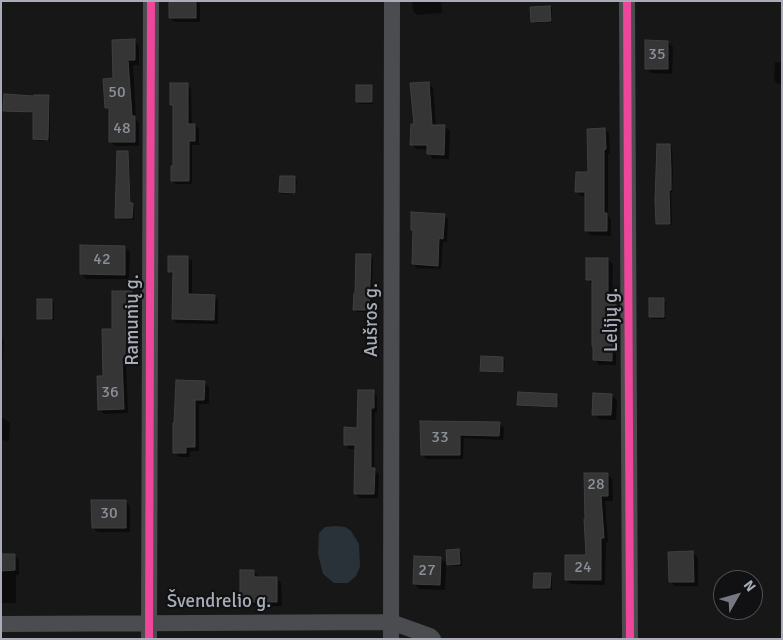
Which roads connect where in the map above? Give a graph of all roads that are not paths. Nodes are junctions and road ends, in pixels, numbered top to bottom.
1 (151, 1) edge
2 (392, 1) edge
3 (627, 1) edge
4 (1, 624) edge
5 (149, 630) edge
6 (391, 631) edge
7 (433, 639) edge
8 (630, 639) edge

1 - 5 street, Ramunių g.
2 - 6 street, Aušros g.
3 - 8 street, Lelijų g.
4 - 5 street, Švendrelio g.
5 - 6 street, Švendrelio g.
6 - 7 street, Švendrelio g.

